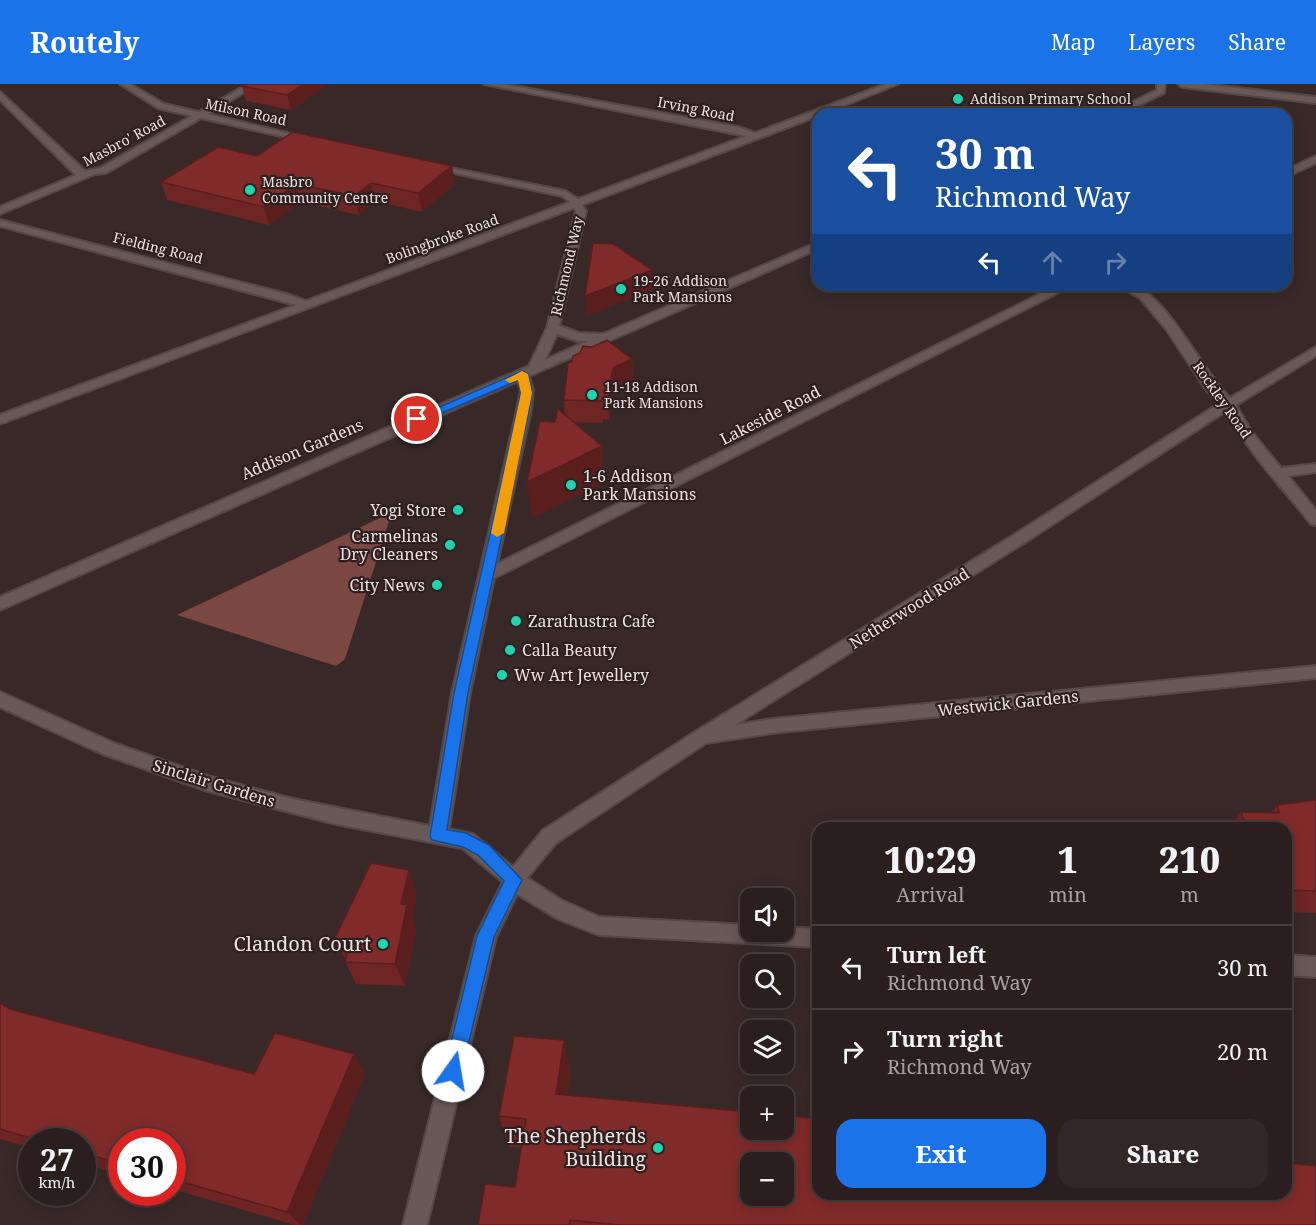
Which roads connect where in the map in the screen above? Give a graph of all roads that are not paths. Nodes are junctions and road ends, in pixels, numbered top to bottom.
1 (124, 84) edge
2 (254, 84) edge
3 (488, 84) edge
4 (866, 84) edge
5 (894, 84) edge
6 (1161, 84) edge
7 (1182, 84) edge
8 (884, 88) junction
9 (0, 95) edge
10 (1316, 100) edge
11 (832, 108) edge
12 (1126, 108) edge
13 (198, 116) junction
14 (812, 116) edge
15 (757, 137) junction
16 (317, 141) edge
17 (1316, 159) edge
18 (422, 164) edge
19 (1292, 171) edge
20 (86, 177) junction
21 (576, 204) junction
22 (0, 211) edge
23 (0, 223) edge
24 (812, 248) edge
25 (1055, 291) edge
26 (1135, 291) edge
27 (307, 305) junction
28 (553, 328) junction
29 (604, 338) junction
30 (1316, 351) edge
31 (528, 373) junction
32 (1228, 404) junction
33 (0, 420) edge
34 (1316, 468) edge
35 (1276, 473) junction
36 (1316, 520) edge
37 (488, 574) junction
38 (0, 604) edge
39 (1316, 672) edge
40 (0, 699) edge
41 (701, 737) junction
42 (438, 836) junction
43 (513, 880) junction
44 (812, 939) edge
45 (1292, 965) edge
46 (1316, 967) edge
47 (415, 1225) edge

1 - 13 street, Milson Road
2 - 13 street, Masbro' Road
3 - 15 street, Irving Road
4 - 8 street
5 - 8 street, Bolingbroke Road
6 - 12 street
7 - 10 street
8 - 11 street, Bolingbroke Road
9 - 20 street
13 - 16 street, Milson Road
13 - 20 street, Masbro' Road
14 - 15 street, Bolingbroke Road
15 - 21 street, Bolingbroke Road
17 - 19 street
18 - 21 street
20 - 22 street, Masbro' Road
21 - 27 street, Bolingbroke Road
21 - 28 street, Richmond Way
23 - 27 street, Fielding Road
24 - 29 street, Addison Gardens
25 - 37 street, Lakeside Road
26 - 32 street, Rockley Road
27 - 33 street, Bolingbroke Road
28 - 29 street, Richmond Way
28 - 31 street, Richmond Way
29 - 31 street, Addison Gardens
30 - 32 street, Netherwood Road
31 - 37 street
31 - 38 street, Addison Gardens
32 - 35 street, Rockley Road
32 - 41 street, Netherwood Road
34 - 35 street
35 - 36 street, Rockley Road
37 - 42 street
39 - 41 street, Westwick Gardens
40 - 42 street, Sinclair Gardens
41 - 43 street, Netherwood Road
42 - 43 street
43 - 44 street
43 - 47 street
45 - 46 street

